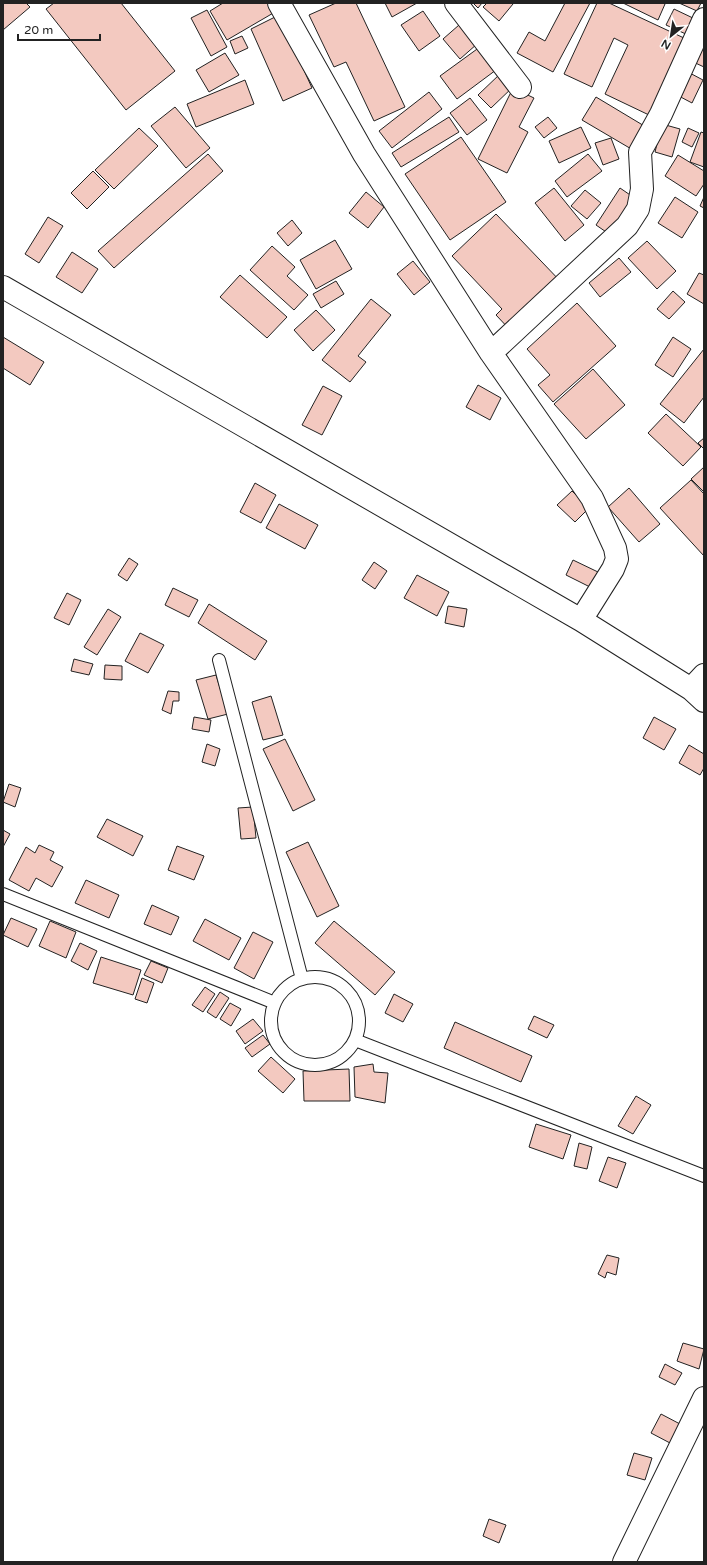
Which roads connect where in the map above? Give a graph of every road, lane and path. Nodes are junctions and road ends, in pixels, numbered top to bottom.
1 (279, 3) edge
2 (456, 3) edge
3 (704, 19) edge
4 (520, 87) dead end
5 (3, 287) edge
6 (491, 354) junction
7 (581, 620) junction
8 (219, 660) dead end
9 (700, 688) edge
10 (3, 894) edge
11 (302, 979) junction
12 (275, 1003) junction
13 (355, 1040) junction
14 (704, 1177) edge
15 (704, 1398) edge
16 (697, 1429) edge
17 (624, 1562) edge

1 - 6 street
2 - 4 street
3 - 6 street
5 - 7 street
6 - 7 street
7 - 9 street
8 - 11 lane
10 - 12 lane
11 - 12 lane
11 - 13 lane
12 - 13 lane
13 - 14 lane
15 - 16 street
16 - 17 street

